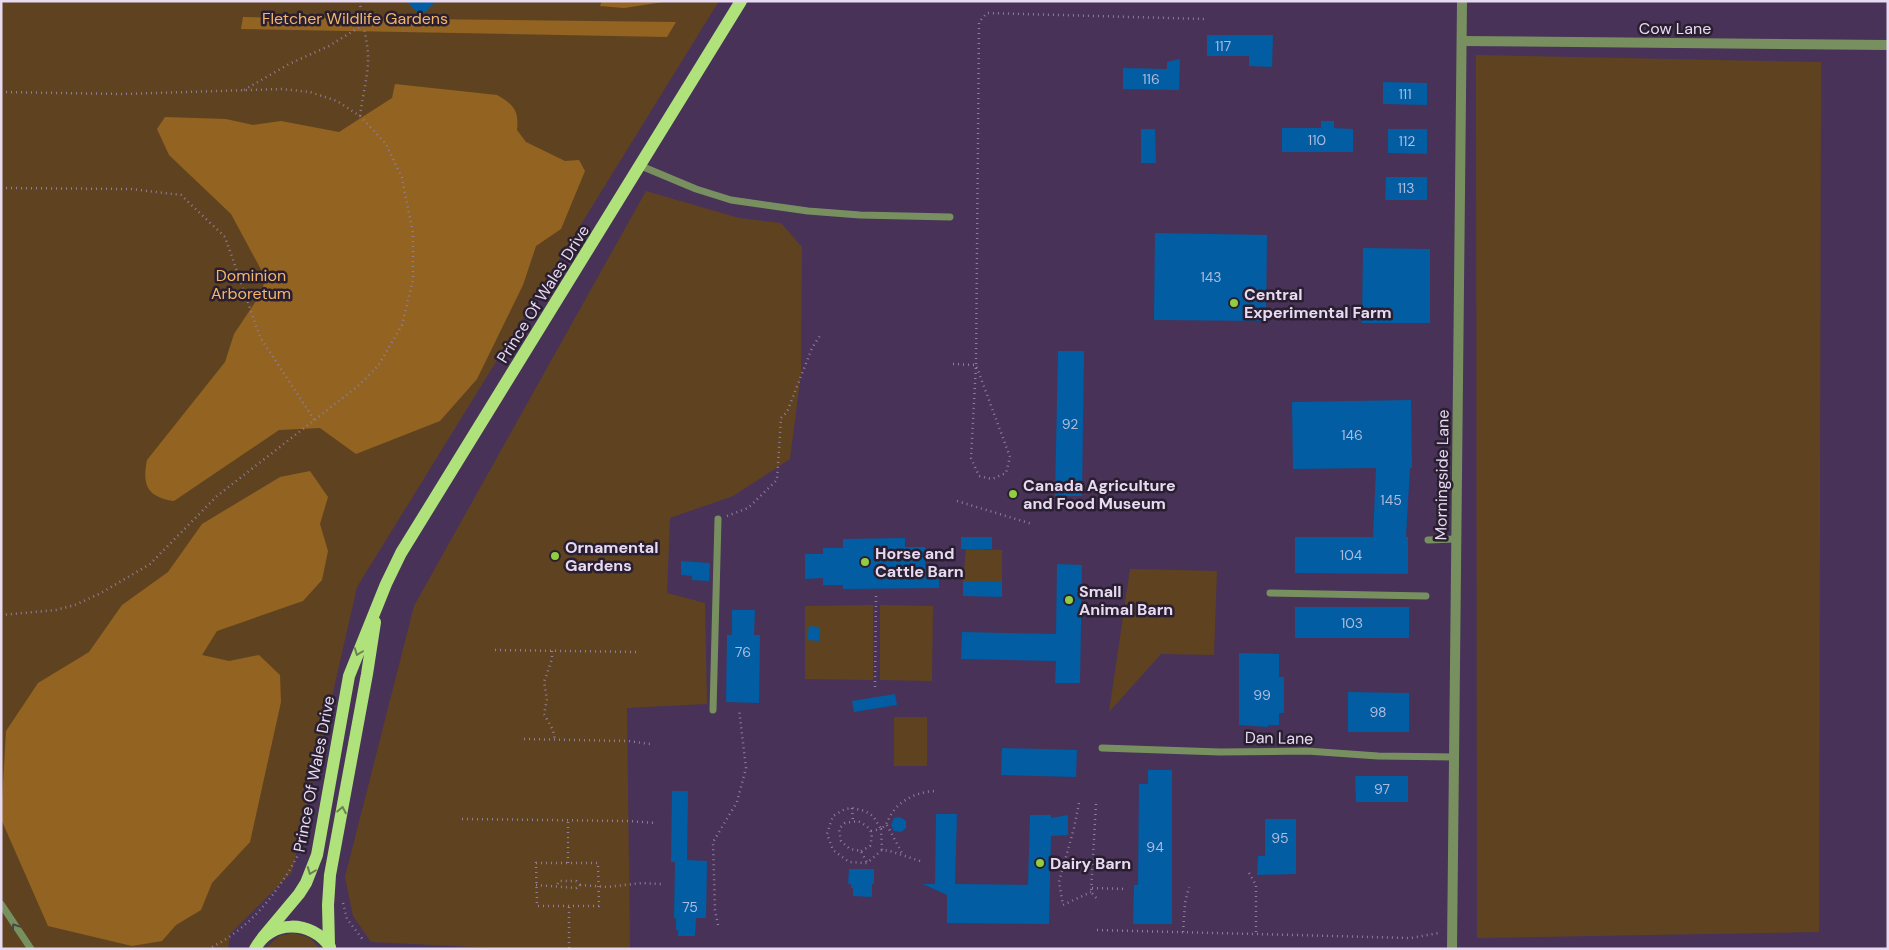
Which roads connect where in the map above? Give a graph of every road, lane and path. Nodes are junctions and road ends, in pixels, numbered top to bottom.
1 (360, 1) edge
2 (741, 1) edge
3 (1462, 1) edge
4 (1205, 19) dead end
5 (363, 25) junction
6 (1462, 40) junction
7 (1888, 45) edge
8 (243, 90) junction
9 (1, 92) edge
10 (360, 116) junction
11 (641, 166) junction
12 (1, 188) edge
13 (950, 217) dead end
14 (821, 334) dead end
15 (953, 364) dead end
16 (976, 365) junction
17 (314, 421) junction
18 (956, 501) dead end
19 (718, 519) joint
20 (1032, 524) dead end
21 (1456, 539) junction
22 (1428, 540) dead end
23 (1270, 593) dead end
24 (876, 594) dead end
25 (1426, 596) dead end
26 (377, 607) junction
27 (1, 615) edge
28 (495, 650) dead end
29 (552, 650) junction
30 (638, 652) dead end
31 (875, 686) dead end
32 (739, 709) dead end
33 (713, 710) dead end
34 (524, 739) dead end
35 (555, 740) junction
36 (650, 744) dead end
37 (1102, 748) dead end
38 (1455, 757) junction
39 (937, 791) dead end
40 (1079, 803) dead end
41 (1096, 804) dead end
42 (852, 808) junction
43 (462, 819) dead end
44 (568, 820) junction
45 (853, 822) junction
46 (655, 823) dead end
47 (887, 825) junction
48 (881, 829) junction
49 (871, 831) junction
50 (307, 844) dead end
51 (882, 850) junction
52 (861, 852) junction
53 (903, 855) junction
54 (920, 861) dead end
55 (568, 863) junction
56 (867, 863) junction
57 (1248, 874) dead end
58 (662, 884) dead end
59 (536, 885) junction
60 (557, 885) junction
61 (580, 885) junction
62 (598, 885) junction
63 (1189, 887) dead end
64 (1127, 889) dead end
65 (1092, 890) junction
66 (342, 899) dead end
67 (1098, 900) dead end
68 (1, 904) edge
69 (568, 907) junction
70 (718, 925) dead end
71 (1097, 930) dead end
72 (1452, 930) junction
73 (1183, 932) junction
74 (1256, 934) junction
75 (364, 941) dead end
76 (255, 945) edge
77 (212, 947) dead end
78 (330, 947) edge
79 (30, 949) edge
80 (569, 949) edge
81 (1452, 949) edge

1 - 5 path
2 - 11 main road, Prince Of Wales Drive
3 - 6 street, Morningside Lane
4 - 16 path
5 - 8 path
5 - 10 path
6 - 7 street, Cow Lane
6 - 21 street, Morningside Lane
8 - 9 path
8 - 10 path
10 - 17 path
11 - 13 lane
11 - 26 main road, Prince Of Wales Drive
12 - 17 path
14 - 19 path
15 - 16 path
16 - 16 path
17 - 27 path
18 - 20 path
19 - 33 lane
21 - 22 lane
21 - 38 street, Morningside Lane
23 - 25 lane
24 - 31 path
26 -> 76 main road, Prince Of Wales Drive
78 -> 26 main road, Prince Of Wales Drive
28 - 29 path
29 - 30 path
29 - 35 path
32 - 70 path
34 - 35 path
35 - 36 path
37 - 38 lane, Dan Lane
38 - 72 street, Morningside Lane
39 - 47 path
40 - 65 path
41 - 65 path
42 - 45 path
42 - 48 path
42 - 56 path
43 - 44 path
44 - 46 path
44 - 55 path
45 - 49 path
45 - 52 path
47 - 48 path
47 - 53 path
48 - 49 path
48 - 51 path
49 - 52 path
50 - 77 path
51 - 53 path
51 - 56 path
52 - 56 path
53 - 54 path
55 - 59 path
55 - 62 path
57 - 74 path
58 - 62 path
59 - 60 path
59 - 69 path
60 - 61 path
60 - 61 path
61 - 62 path
62 - 69 path
63 - 73 path
64 - 65 path
65 - 67 path
66 - 75 path
79 -> 68 lane
69 - 80 path
71 - 73 path
72 - 74 path
72 - 81 street, Morningside Lane
73 - 74 path
76 - 78 main road

